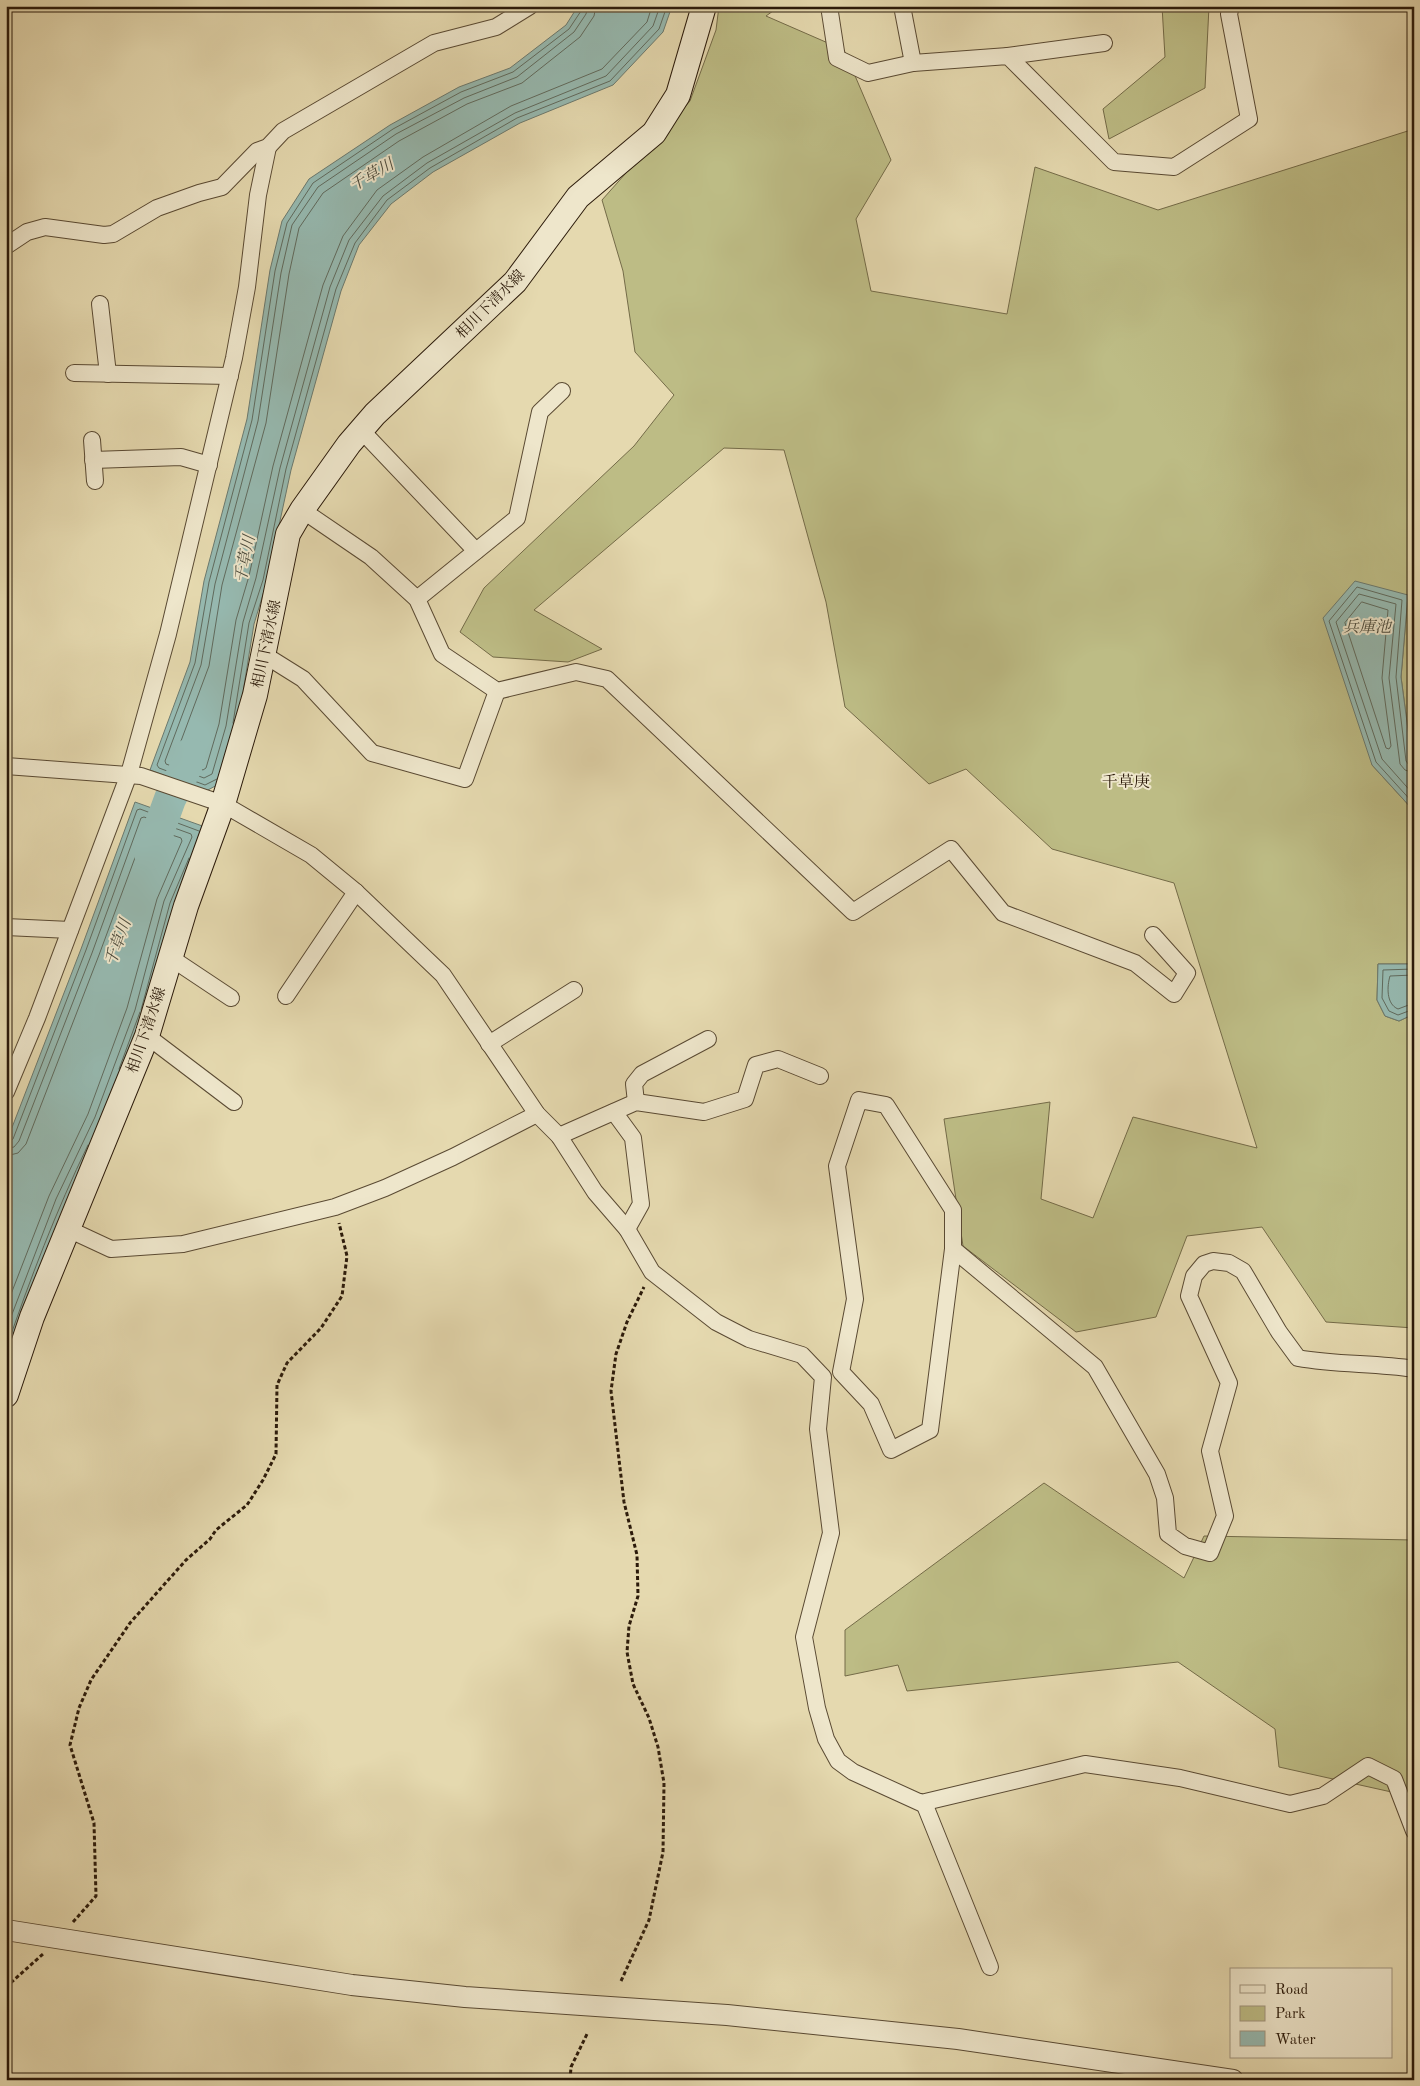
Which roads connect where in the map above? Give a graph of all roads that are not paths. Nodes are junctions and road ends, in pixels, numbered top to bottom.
1 (530, 6) edge
2 (704, 6) edge
3 (829, 6) edge
4 (902, 6) edge
5 (1231, 6) edge
6 (1104, 43) dead end
7 (1008, 56) junction
8 (913, 63) junction
9 (268, 147) junction
10 (6, 246) edge
11 (100, 304) dead end
12 (74, 373) dead end
13 (108, 374) junction
14 (230, 376) junction
15 (562, 391) dead end
16 (361, 430) junction
17 (92, 440) dead end
18 (93, 460) junction
19 (209, 465) junction
20 (95, 481) dead end
21 (302, 510) junction
22 (476, 551) junction
23 (417, 599) junction
24 (264, 654) junction
25 (497, 691) junction
26 (6, 766) edge
27 (135, 775) junction
28 (218, 801) junction
29 (356, 892) junction
30 (6, 927) edge
31 (70, 930) junction
32 (1153, 935) dead end
33 (171, 958) junction
34 (574, 990) dead end
35 (286, 996) dead end
36 (231, 998) dead end
37 (147, 1036) junction
38 (708, 1039) dead end
39 (489, 1044) junction
40 (820, 1076) dead end
41 (6, 1092) edge
42 (234, 1102) dead end
43 (636, 1102) junction
44 (614, 1112) junction
45 (537, 1114) junction
46 (559, 1136) junction
47 (68, 1229) junction
48 (627, 1229) junction
49 (954, 1249) junction
50 (1414, 1370) edge
51 (841, 1372) junction
52 (823, 1377) junction
53 (6, 1395) edge
54 (924, 1803) junction
55 (1414, 1831) edge
56 (6, 1930) edge
57 (990, 1967) dead end
58 (1233, 2080) edge

1 - 9 street
2 - 16 main road, 相川下清水線
3 - 8 street
4 - 8 street
5 - 7 street
6 - 7 street
7 - 8 street
9 - 10 street
9 - 14 street
11 - 13 street
12 - 13 street
13 - 14 street
14 - 19 street
15 - 22 street
16 - 21 main road, 相川下清水線
16 - 22 street
17 - 18 street
18 - 19 street
18 - 20 street
19 - 27 street
21 - 23 street
21 - 24 main road, 相川下清水線
22 - 23 street
23 - 25 street
24 - 25 street
24 - 28 main road, 相川下清水線
25 - 32 street
26 - 27 street
27 - 28 street
27 - 31 street
28 - 29 street
28 - 33 main road, 相川下清水線
29 - 35 street
29 - 39 street
30 - 31 street
31 - 41 street
33 - 36 street
33 - 37 main road, 相川下清水線
34 - 39 street
37 - 42 street
37 - 47 main road, 相川下清水線
38 - 43 street
39 - 45 street
40 - 43 street
43 - 44 street
44 - 46 street
44 - 48 street
45 - 46 street
45 - 47 street
46 - 48 street
47 - 53 main road, 相川下清水線
48 - 52 street
49 - 50 street
49 - 51 street
49 - 51 street
51 - 52 street
52 - 54 street
54 - 55 street
54 - 57 street
56 - 58 street

